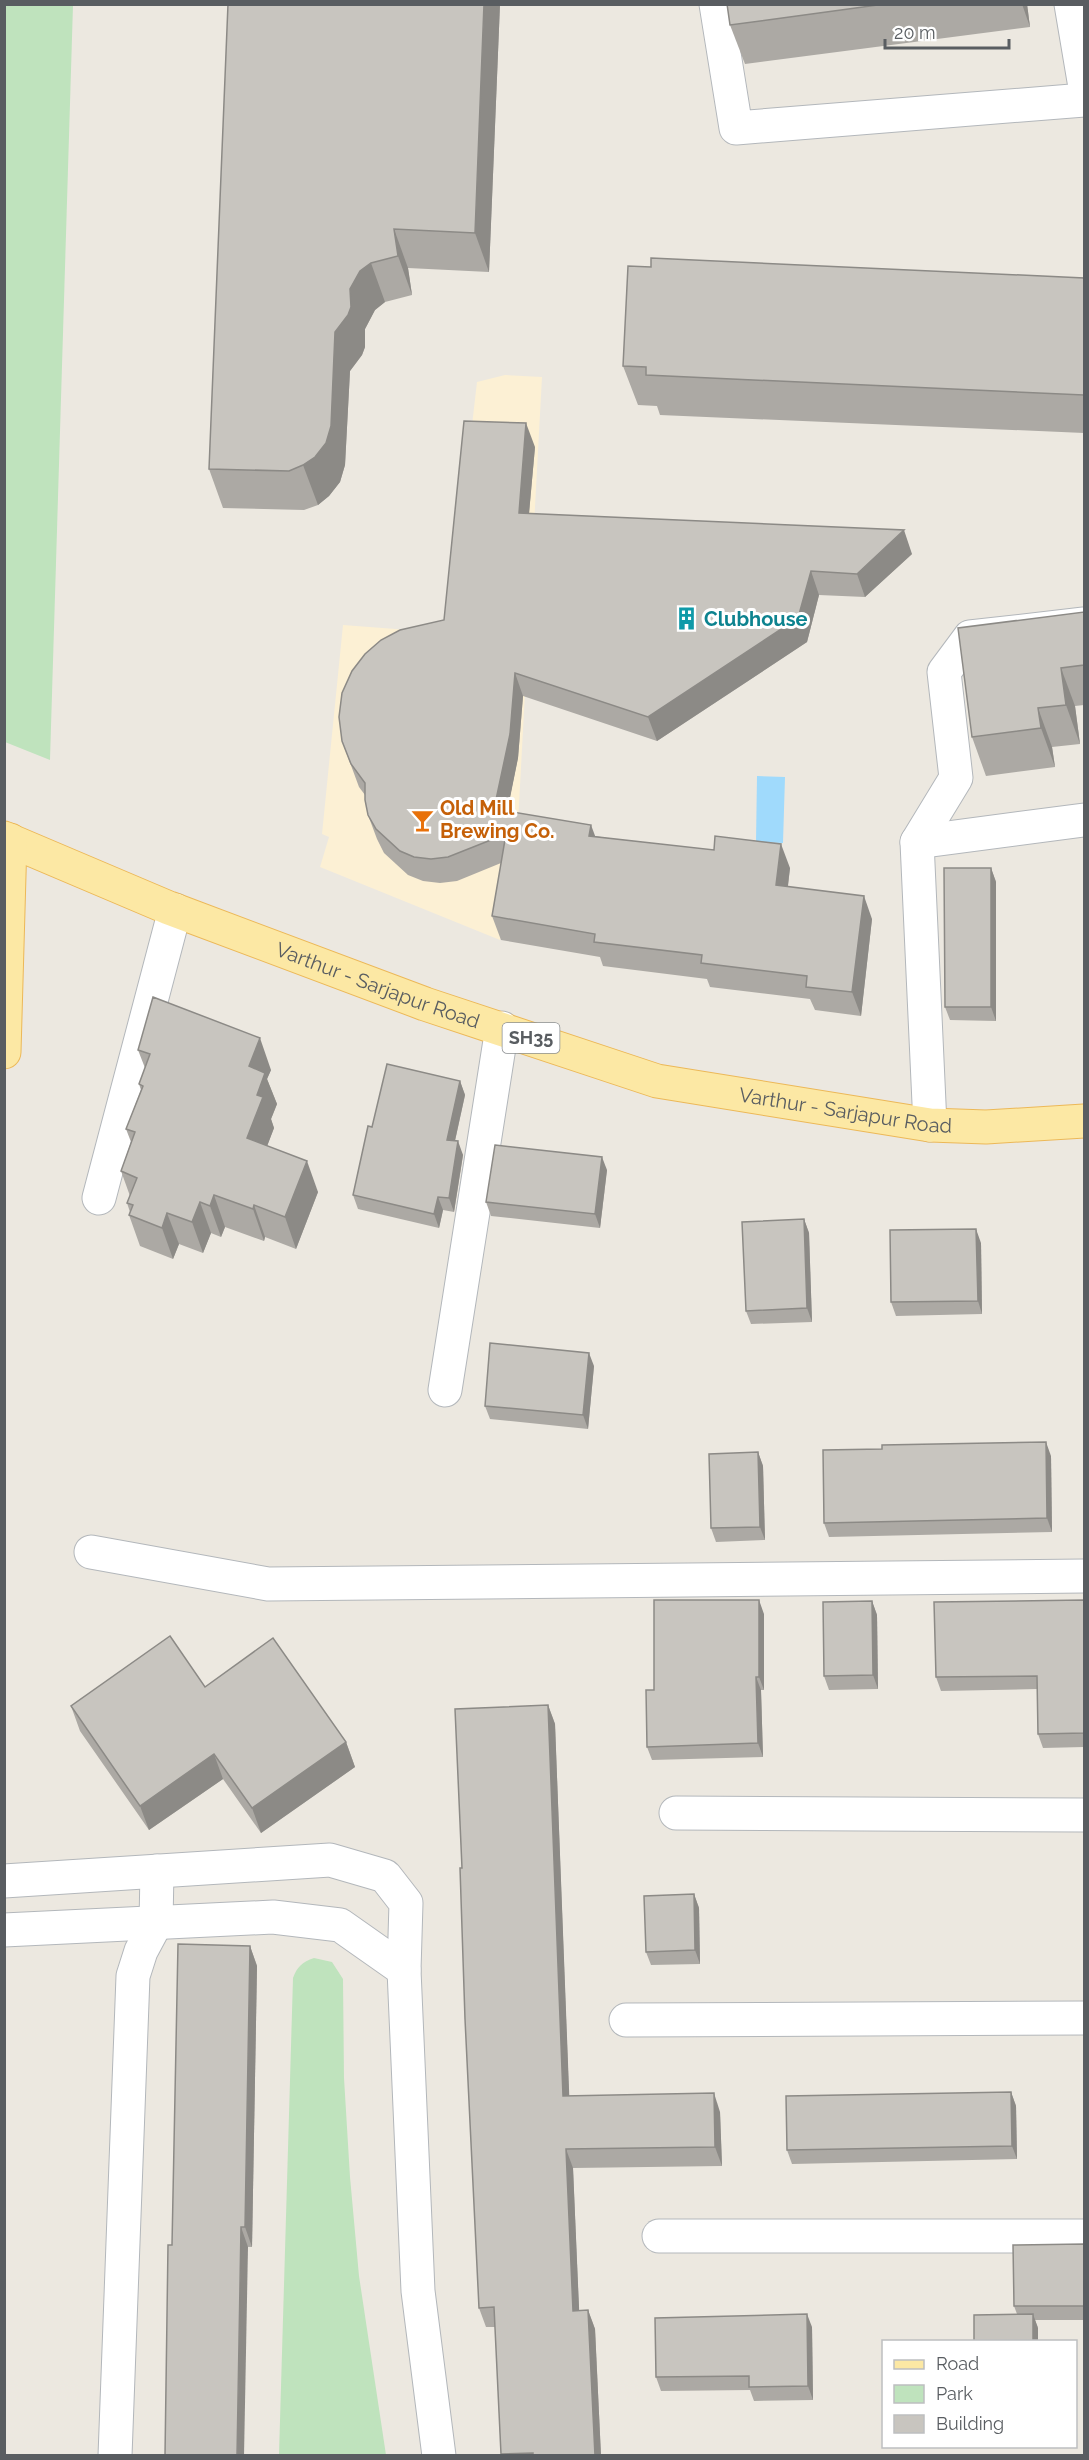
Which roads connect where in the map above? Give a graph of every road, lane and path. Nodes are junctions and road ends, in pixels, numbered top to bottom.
1 (716, 4) edge
2 (1071, 4) edge
3 (1084, 81) edge
4 (1084, 100) edge
5 (1084, 624) edge
6 (1084, 820) edge
7 (7, 839) edge
8 (917, 842) junction
9 (174, 909) junction
10 (502, 1028) junction
11 (4, 1052) edge
12 (1084, 1121) edge
13 (930, 1125) junction
14 (99, 1198) dead end
15 (446, 1390) dead end
16 (91, 1552) dead end
17 (1084, 1576) edge
18 (676, 1813) dead end
19 (1084, 1815) edge
20 (157, 1871) junction
21 (4, 1881) edge
22 (156, 1923) junction
23 (4, 1930) edge
24 (405, 1970) junction
25 (1084, 2018) edge
26 (626, 2020) dead end
27 (659, 2236) dead end
28 (1084, 2236) edge
29 (115, 2456) edge
30 (439, 2456) edge

1 - 4 street
2 - 3 street
5 - 8 street
6 - 8 street
7 - 9 main road, Varthur - Sarjapur Road / SH35
7 - 11 main road
8 - 13 street
9 - 10 main road, Varthur - Sarjapur Road / SH35
9 - 14 street
10 - 13 main road, Varthur - Sarjapur Road / SH35
10 - 15 street
12 - 13 main road, Varthur - Sarjapur Road / SH35
16 - 17 street
18 - 19 street
20 - 21 street
20 - 22 street
20 - 24 street
22 - 23 street
22 - 24 street
22 - 29 street
24 - 30 street
25 - 26 street
27 - 28 street

